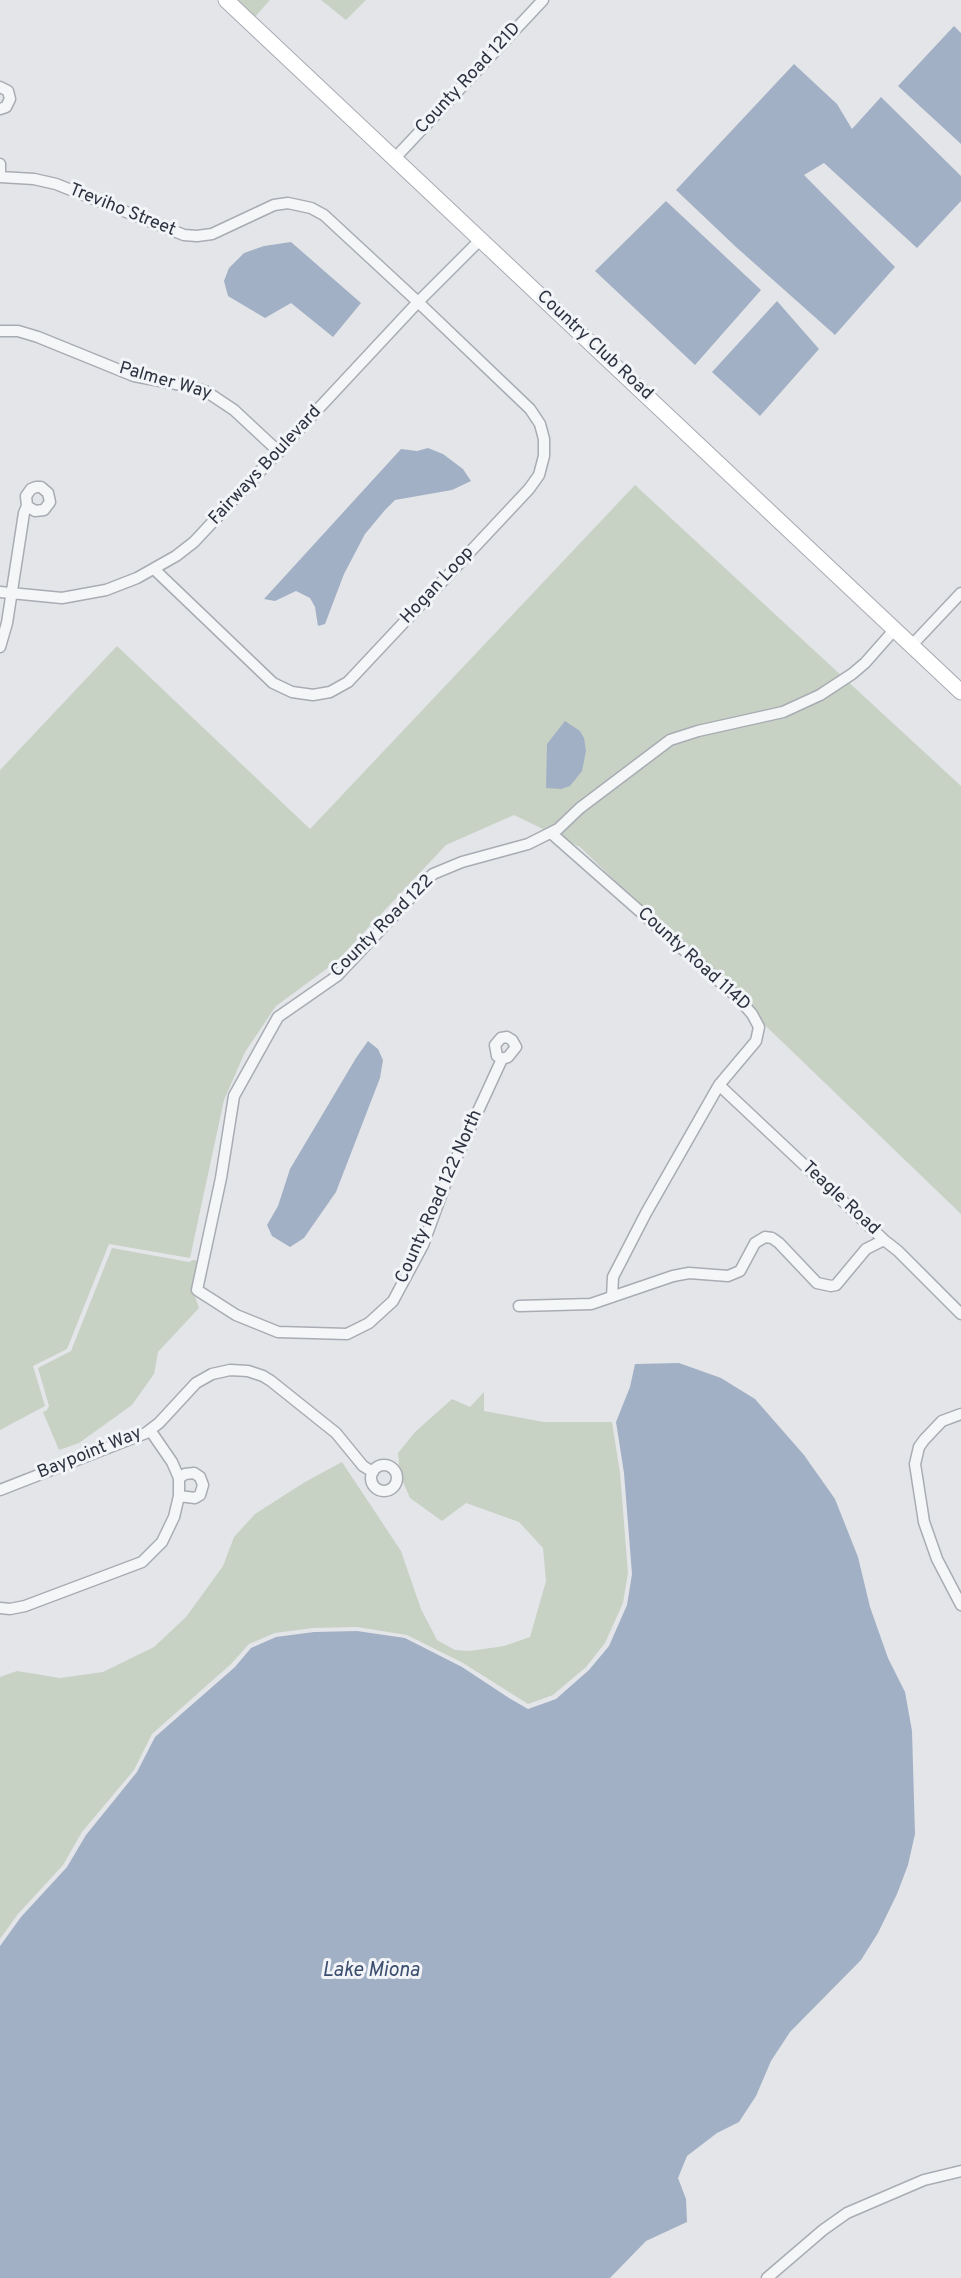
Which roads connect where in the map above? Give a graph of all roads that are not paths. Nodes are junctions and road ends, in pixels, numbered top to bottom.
1 (226, 0) edge
2 (543, 0) edge
3 (0, 87) edge
4 (0, 109) edge
5 (395, 158) junction
6 (0, 164) edge
7 (0, 177) edge
8 (481, 239) junction
9 (418, 302) junction
10 (0, 331) edge
11 (279, 452) junction
12 (27, 506) dead end
13 (154, 569) junction
14 (6, 593) edge
15 (961, 593) edge
16 (895, 629) junction
17 (912, 645) junction
18 (0, 647) edge
19 (961, 692) edge
20 (551, 833) junction
21 (502, 1059) dead end
22 (719, 1085) junction
23 (884, 1240) junction
24 (197, 1290) joint
25 (612, 1297) junction
26 (519, 1306) dead end
27 (961, 1314) edge
28 (961, 1414) edge
29 (150, 1430) junction
30 (373, 1472) dead end
31 (179, 1478) junction
32 (0, 1490) edge
33 (179, 1496) junction
34 (961, 1605) edge
35 (0, 1608) edge
36 (961, 2171) edge
37 (767, 2278) edge

1 - 5 street, Country Club Road
2 - 5 street, County Road 121D
3 - 4 street
5 - 8 street, Country Club Road
6 - 7 street, Treviho Street
7 - 9 street, Treviho Street
8 - 9 street, Fairways Boulevard
8 - 16 street, Country Club Road
9 - 11 street, Fairways Boulevard
9 - 13 street, Hogan Loop
10 - 11 street, Palmer Way
11 - 13 street, Fairways Boulevard
12 - 14 street
13 - 14 street, Fairways Boulevard
14 - 18 street
15 - 17 street
16 - 17 street, Country Club Road
16 - 20 street, County Road 122
17 - 19 street, Country Club Road
20 - 22 street, County Road 114D
20 - 24 street, County Road 122
21 - 24 street, County Road 122 North
22 - 23 street, Teagle Road
22 - 25 street, County Road 114D
23 - 25 street
23 - 27 street, Teagle Road
25 - 26 street
28 - 34 street
29 - 30 street, Baypoint Way
29 - 31 street
29 - 32 street, Baypoint Way
31 - 33 street
31 - 33 street
33 - 35 street
36 - 37 street

